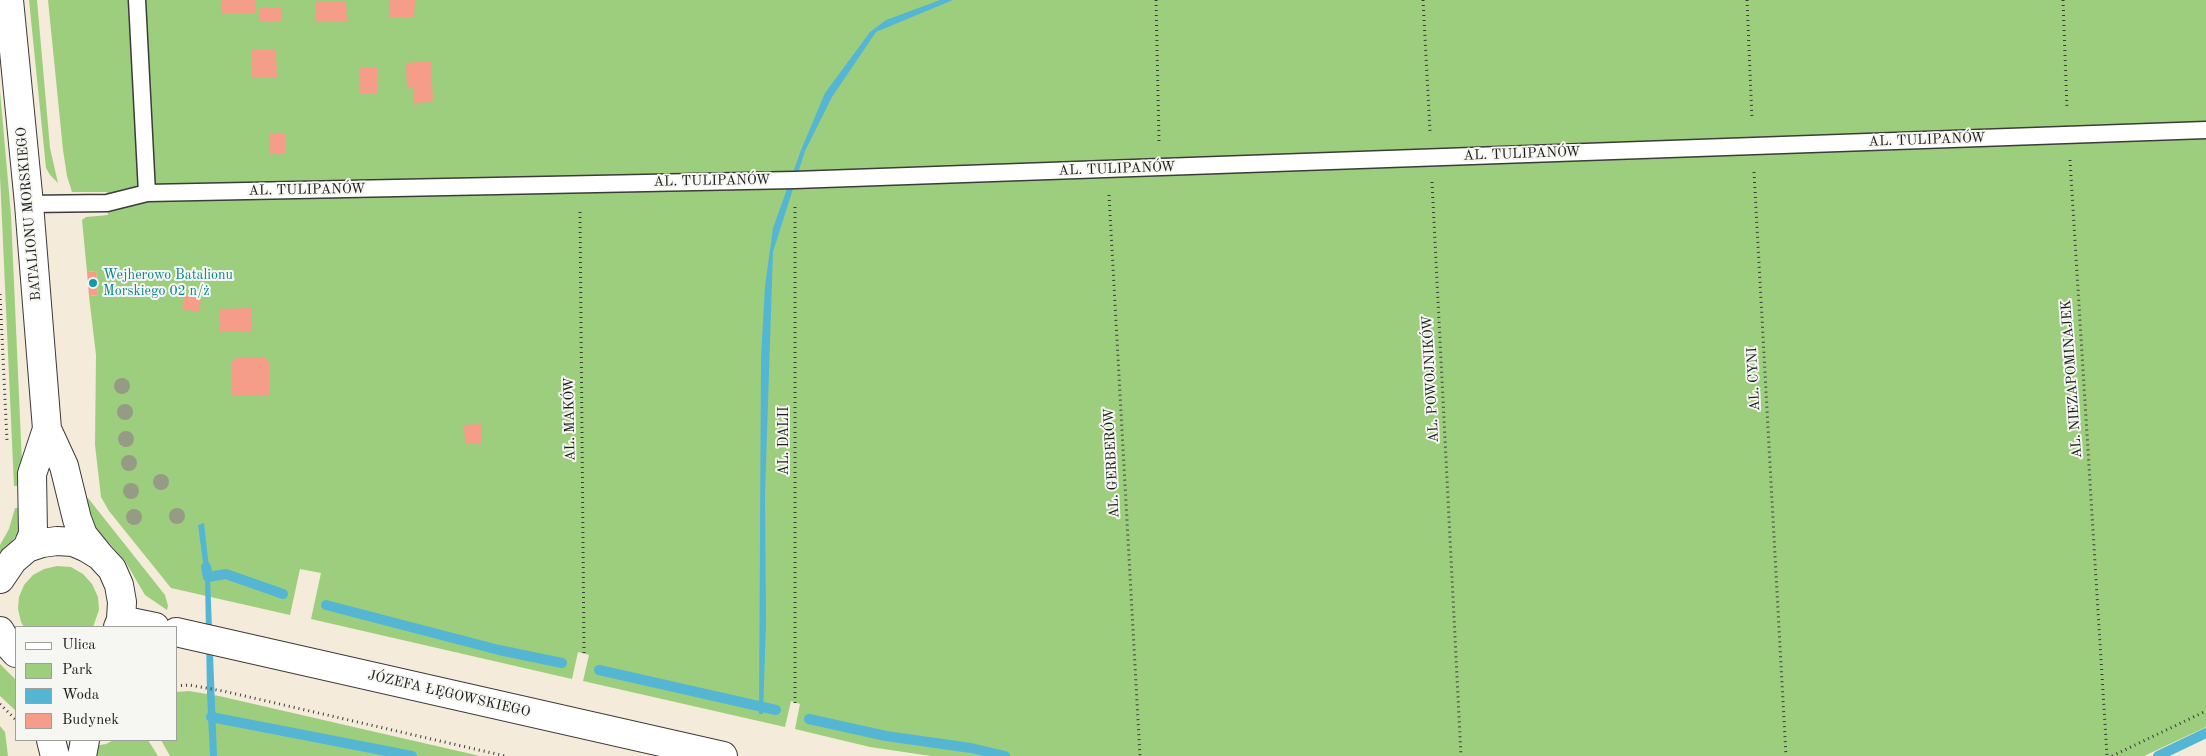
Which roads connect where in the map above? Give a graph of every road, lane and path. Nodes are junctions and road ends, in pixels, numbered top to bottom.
1 (8, 0) edge
2 (137, 0) edge
3 (1156, 0) edge
4 (1423, 0) edge
5 (1747, 0) edge
6 (2063, 0) edge
7 (2206, 130) edge
8 (2068, 135) junction
9 (1753, 146) junction
10 (1431, 158) junction
11 (1160, 167) junction
12 (1108, 169) junction
13 (795, 180) junction
14 (580, 184) junction
15 (147, 193) junction
16 (29, 204) junction
17 (0, 294) edge
18 (47, 429) junction
19 (7, 444) dead end
20 (28, 548) junction
21 (100, 556) junction
22 (0, 578) edge
23 (119, 624) edge
24 (142, 626) edge
25 (0, 631) edge
26 (178, 632) edge
27 (15, 652) edge
28 (584, 654) dead end
29 (178, 686) edge
30 (795, 702) dead end
31 (0, 704) edge
32 (2206, 711) edge
33 (15, 719) edge
34 (51, 741) edge
35 (85, 741) edge
36 (55, 756) edge
37 (82, 756) edge
38 (505, 756) edge
39 (723, 756) edge
40 (1140, 756) edge
41 (1461, 756) edge
42 (1786, 756) edge
43 (2107, 756) edge
44 (2112, 756) edge

1 - 16 main road, BATALIONU MORSKIEGO
2 - 15 lane
3 - 11 path
4 - 10 path, AL. POWOJNIKÓW
5 - 9 path, AL. CYNI
6 - 8 path, AL. NIEZAPOMINAJEK
7 - 8 lane, AL. TULIPANÓW
8 - 9 lane, AL. TULIPANÓW
8 - 43 path, AL. NIEZAPOMINAJEK
9 - 10 lane, AL. TULIPANÓW
9 - 42 path, AL. CYNI
10 - 11 lane, AL. TULIPANÓW
10 - 41 path, AL. POWOJNIKÓW
11 - 12 lane, AL. TULIPANÓW
12 - 13 lane, AL. TULIPANÓW
12 - 40 path, AL. GERBERÓW
13 - 14 lane, AL. TULIPANÓW
13 - 30 path, AL. DALII
14 - 15 lane, AL. TULIPANÓW
14 - 28 path, AL. MAKÓW
15 - 16 lane, AL. TULIPANÓW
16 - 18 main road, BATALIONU MORSKIEGO
17 - 19 path
18 - 20 main road, BATALIONU MORSKIEGO
18 - 21 main road, BATALIONU MORSKIEGO
20 - 21 main road
20 - 22 main road
21 - 23 main road, BATALIONU MORSKIEGO
23 - 24 main road
25 - 27 main road
26 - 39 main road, JÓZEFA ŁĘGOWSKIEGO
29 - 38 path
31 - 33 path
32 - 44 path
34 - 36 main road
35 - 37 main road

